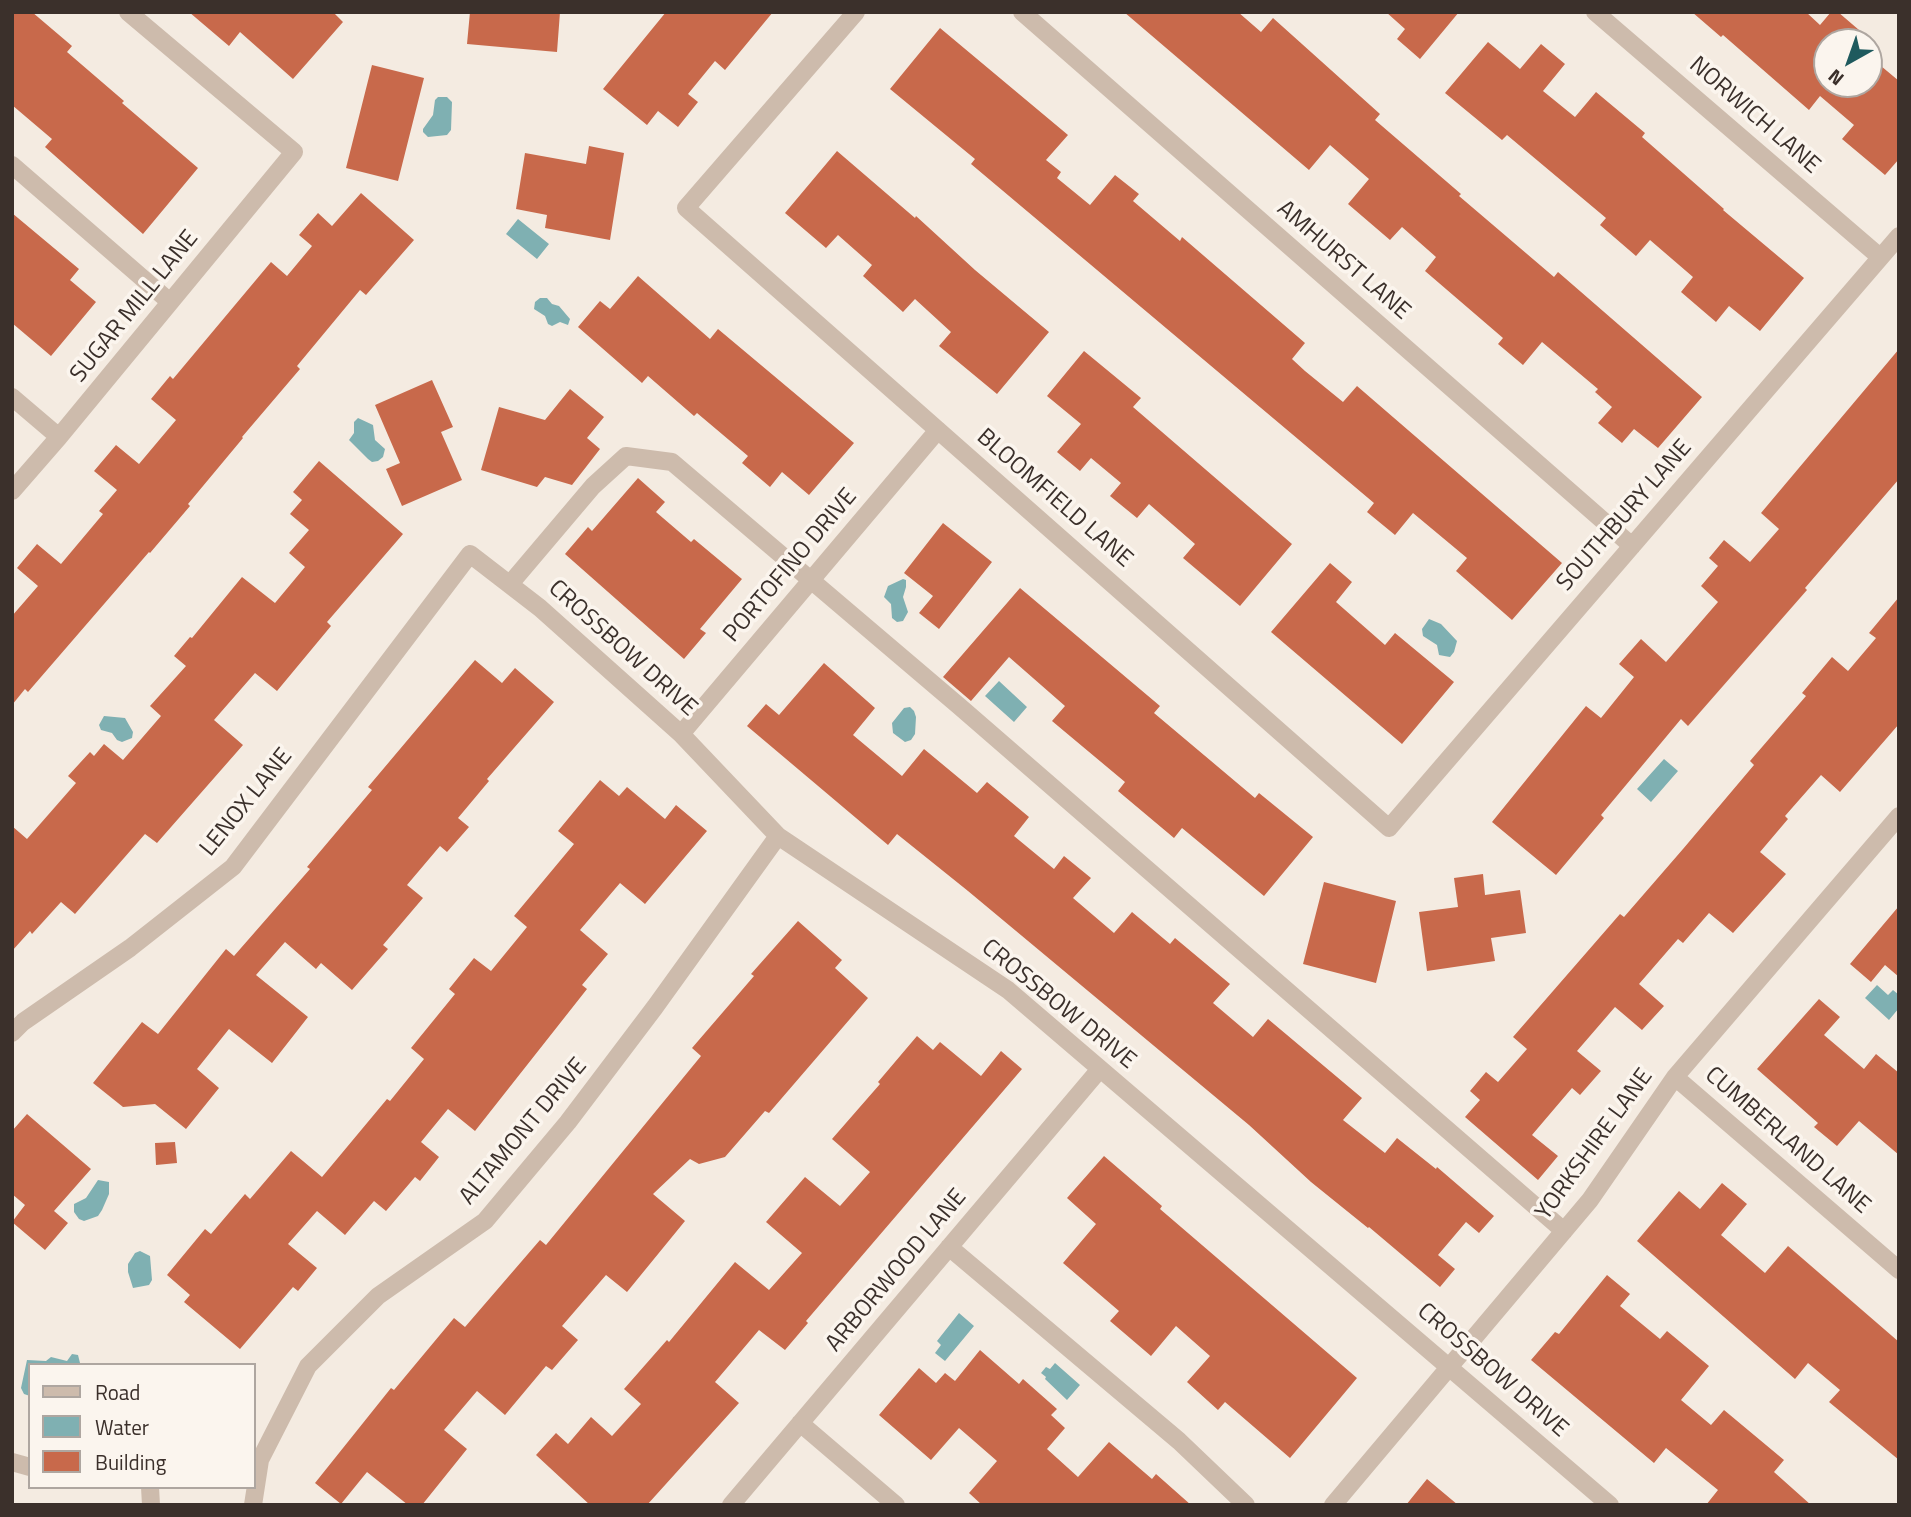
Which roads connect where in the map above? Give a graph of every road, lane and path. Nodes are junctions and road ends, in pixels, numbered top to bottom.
1 (128, 12) edge
2 (856, 12) edge
3 (1022, 12) edge
4 (1595, 12) edge
5 (12, 165) edge
6 (1899, 236) edge
7 (1880, 257) junction
8 (170, 302) junction
9 (12, 397) edge
10 (939, 430) junction
11 (59, 437) junction
12 (12, 491) edge
13 (1632, 546) junction
14 (470, 554) joint
15 (811, 580) junction
16 (510, 584) junction
17 (681, 734) junction
18 (1899, 816) edge
19 (1389, 828) joint
20 (778, 836) junction
21 (12, 1033) edge
22 (1100, 1069) junction
23 (1675, 1077) junction
24 (1564, 1231) junction
25 (949, 1247) junction
26 (1899, 1270) edge
27 (1448, 1367) junction
28 (800, 1423) junction
29 (256, 1486) edge
30 (731, 1505) edge
31 (896, 1505) edge
32 (1246, 1505) edge
33 (1333, 1505) edge
34 (1610, 1505) edge

1 - 8 street, SUGAR MILL LANE
2 - 10 street, BLOOMFIELD LANE
3 - 13 street, AMHURST LANE
4 - 7 street, NORWICH LANE
5 - 8 street
6 - 7 street, SOUTHBURY LANE
7 - 13 street, SOUTHBURY LANE
8 - 11 street, SUGAR MILL LANE
9 - 11 street
10 - 15 street, PORTOFINO DRIVE
10 - 19 street, BLOOMFIELD LANE
11 - 12 street, SUGAR MILL LANE
13 - 19 street, SOUTHBURY LANE
14 - 16 street, CROSSBOW DRIVE
14 - 21 street, LENOX LANE
15 - 16 street
15 - 17 street, PORTOFINO DRIVE
15 - 24 street
16 - 17 street, CROSSBOW DRIVE
17 - 20 street, CROSSBOW DRIVE
18 - 23 street, YORKSHIRE LANE
20 - 22 street, CROSSBOW DRIVE
20 - 29 street, ALTAMONT DRIVE
22 - 25 street, ARBORWOOD LANE
22 - 27 street, CROSSBOW DRIVE
23 - 24 street, YORKSHIRE LANE
23 - 26 street, CUMBERLAND LANE
24 - 27 street, YORKSHIRE LANE
25 - 28 street, ARBORWOOD LANE
25 - 32 street
27 - 33 street, YORKSHIRE LANE
27 - 34 street, CROSSBOW DRIVE
28 - 30 street, ARBORWOOD LANE
28 - 31 street

